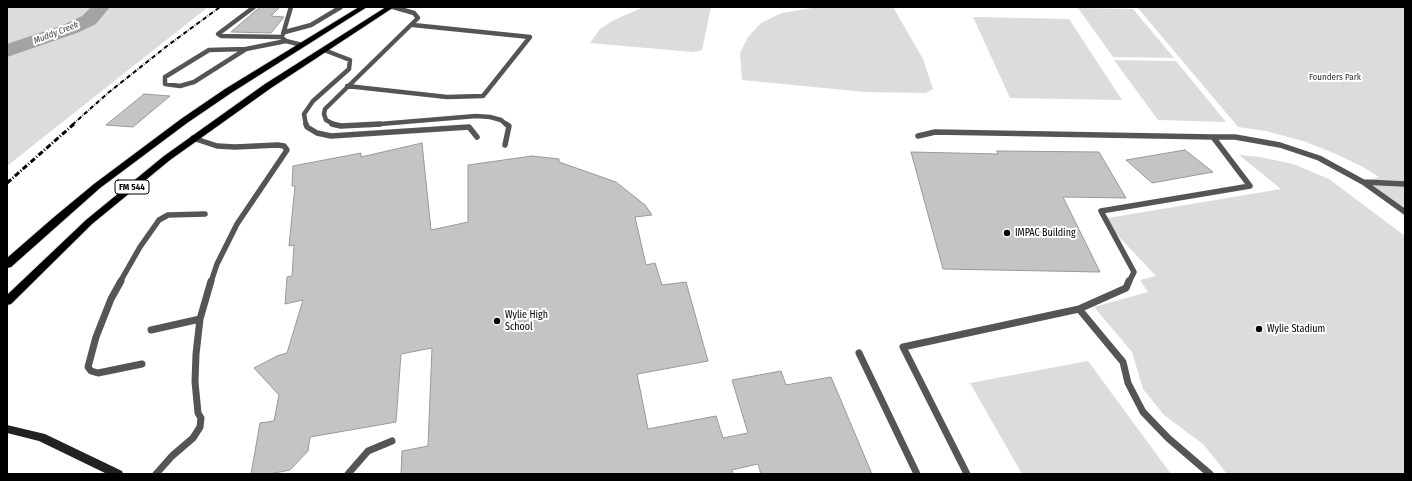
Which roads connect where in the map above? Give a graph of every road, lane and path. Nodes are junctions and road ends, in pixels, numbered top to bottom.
1 (254, 7) edge
2 (291, 7) edge
3 (341, 7) edge
4 (364, 7) edge
5 (392, 7) edge
6 (413, 25) junction
7 (285, 32) junction
8 (281, 37) junction
9 (286, 41) junction
10 (302, 45) junction
11 (246, 49) junction
12 (324, 50) junction
13 (347, 86) junction
14 (918, 136) dead end
15 (477, 137) dead end
16 (1214, 137) junction
17 (193, 138) junction
18 (505, 145) dead end
19 (1363, 182) junction
20 (1405, 184) edge
21 (1405, 212) edge
22 (205, 214) dead end
23 (7, 264) edge
24 (7, 301) edge
25 (1079, 309) junction
26 (200, 319) junction
27 (151, 330) dead end
28 (859, 353) dead end
29 (142, 364) dead end
30 (7, 429) edge
31 (392, 441) dead end
32 (118, 474) edge
33 (156, 474) edge
34 (348, 474) edge
35 (917, 474) edge
36 (967, 474) edge
37 (1210, 474) edge

1 - 8 lane
2 - 7 lane
3 - 7 lane
4 - 10 main road, FM 544 / FM 544
5 - 6 lane
5 - 12 main road, FM 544 / FM 544
6 - 13 lane
6 - 13 lane
7 - 8 lane
8 - 9 lane
9 - 10 lane
9 - 11 lane
10 - 12 main road
10 - 23 main road, FM 544 / FM 544
11 - 11 lane
12 - 15 lane
12 - 17 main road, FM 544 / FM 544
13 - 18 lane
14 - 16 lane
16 - 19 lane
16 - 25 lane
17 - 24 main road, FM 544 / FM 544
17 - 26 lane
19 - 20 lane
19 - 21 lane
22 - 29 lane
25 - 36 lane
25 - 37 lane
26 - 27 lane
26 - 33 lane
28 - 35 lane
30 - 32 main road
31 - 34 lane

